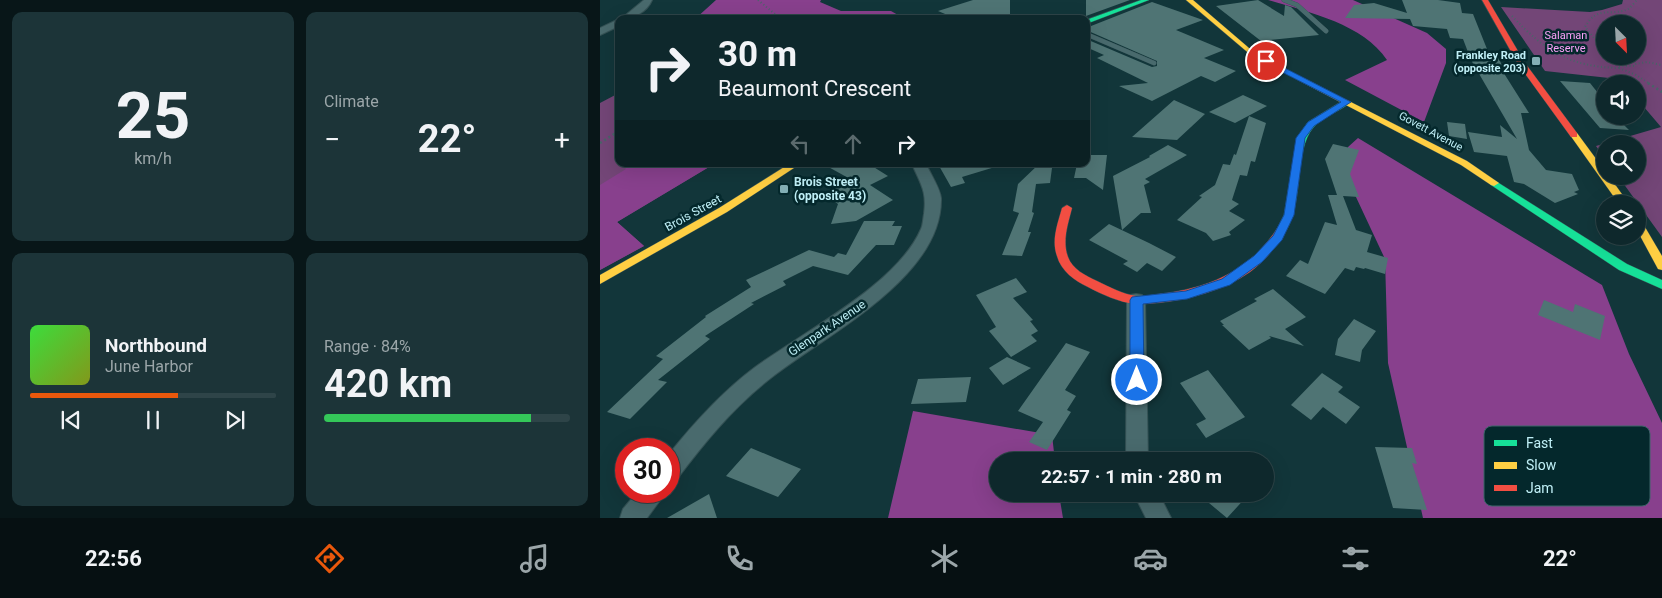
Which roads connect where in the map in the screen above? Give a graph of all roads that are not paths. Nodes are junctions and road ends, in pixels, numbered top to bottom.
1 (648, 0) edge
2 (1146, 0) edge
3 (1189, 0) edge
4 (1284, 0) edge
5 (1487, 4) edge
6 (631, 15) edge
7 (1090, 21) edge
8 (615, 24) edge
9 (1326, 31) dead end
10 (600, 32) edge
11 (1090, 36) edge
12 (1154, 63) dead end
13 (1347, 102) junction
14 (791, 167) edge
15 (921, 167) edge
16 (1617, 195) edge
17 (1067, 208) dead end
18 (1646, 238) edge
19 (1662, 266) edge
20 (600, 280) edge
21 (1662, 285) edge
22 (1136, 300) junction
23 (1137, 452) edge
24 (680, 457) edge
25 (1150, 502) edge
26 (644, 503) edge
27 (632, 518) edge
28 (1159, 518) edge

1 - 6 street
2 - 7 street
3 - 13 street, Govett Avenue
4 - 9 lane
5 - 16 street
8 - 10 street
11 - 12 lane
13 - 21 street, Govett Avenue
13 - 22 street
14 - 20 street, Brois Street
15 - 24 street, Glenpark Avenue
17 - 22 street
18 - 19 street
22 - 23 street
25 - 28 street
26 - 27 street

